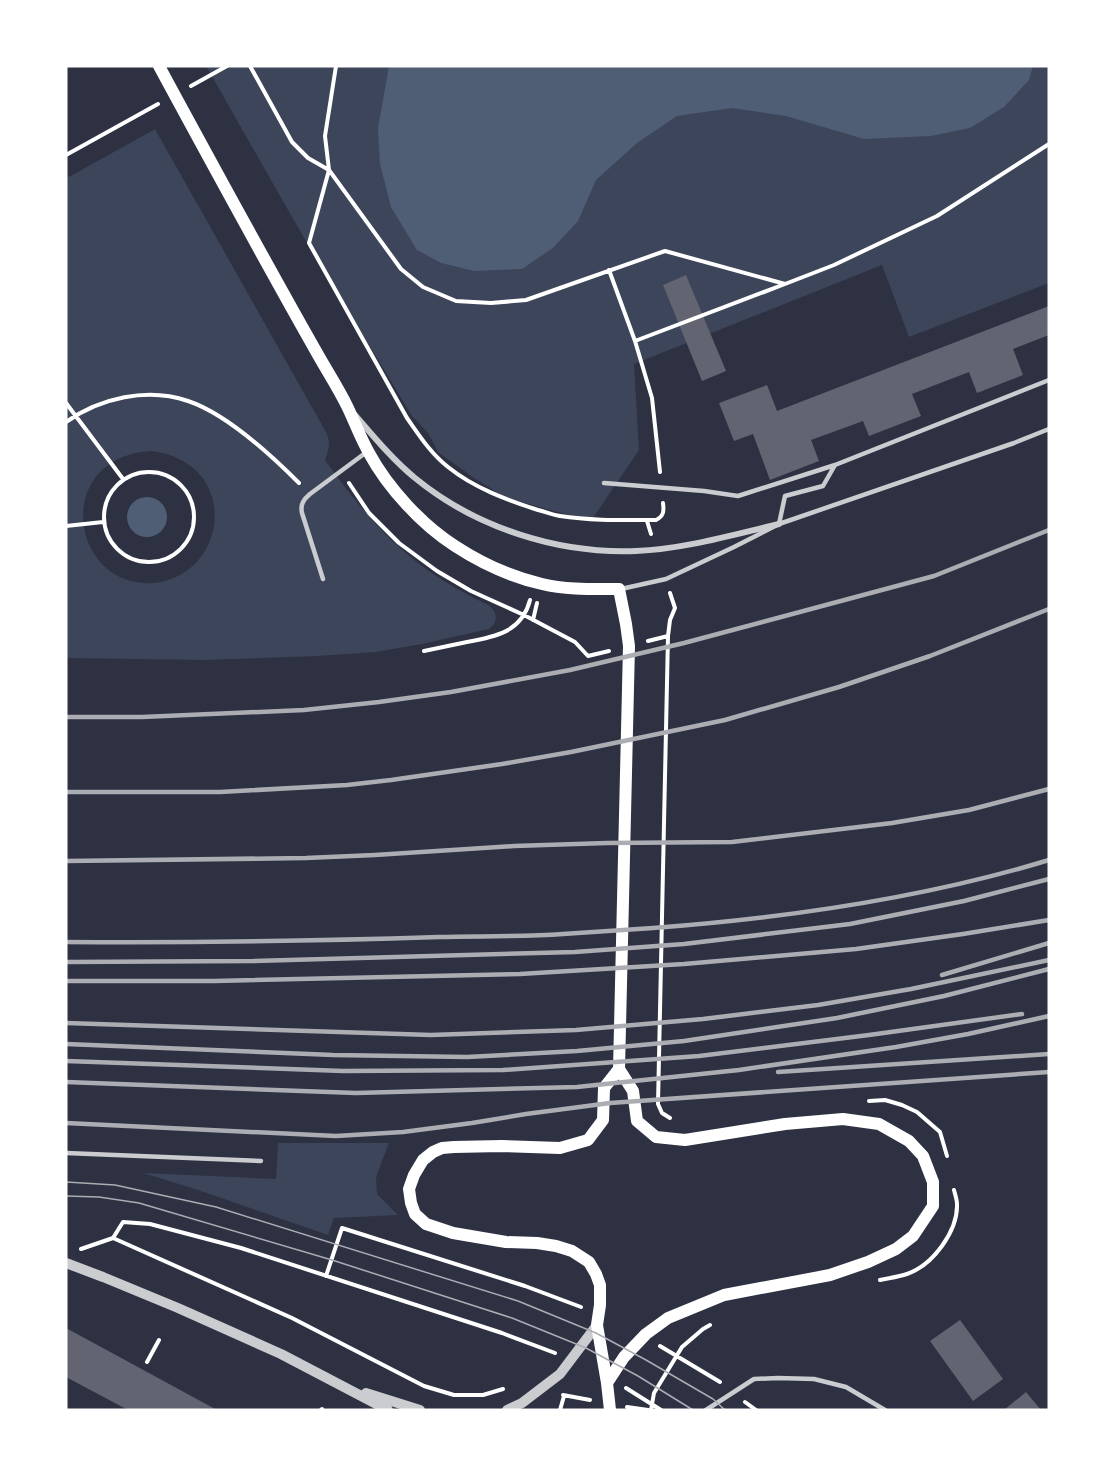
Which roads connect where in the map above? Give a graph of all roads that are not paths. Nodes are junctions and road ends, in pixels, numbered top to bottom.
1 (159, 66) edge
2 (1049, 380) edge
3 (347, 406) junction
4 (1049, 429) edge
5 (368, 451) junction
6 (836, 465) junction
7 (604, 483) dead end
8 (779, 524) junction
9 (323, 579) dead end
10 (619, 589) junction
11 (619, 1069) junction
12 (66, 1153) edge
13 (261, 1161) dead end
14 (66, 1263) edge
15 (597, 1325) junction
16 (607, 1383) junction
17 (340, 1384) junction
18 (388, 1410) edge
19 (420, 1410) edge
20 (507, 1410) edge
21 (610, 1410) edge
22 (706, 1410) edge
23 (885, 1410) edge

1 - 3 main road
2 - 6 lane
3 - 5 main road
3 - 8 street
4 - 8 lane
5 - 9 lane
5 - 10 main road
6 - 7 lane
6 - 8 lane
8 - 10 lane
10 - 11 main road
11 - 15 main road
11 - 16 main road
12 - 13 lane
14 - 17 street
15 - 16 main road
15 - 20 street
16 - 21 main road
17 - 18 street
17 - 19 street
22 - 23 lane

